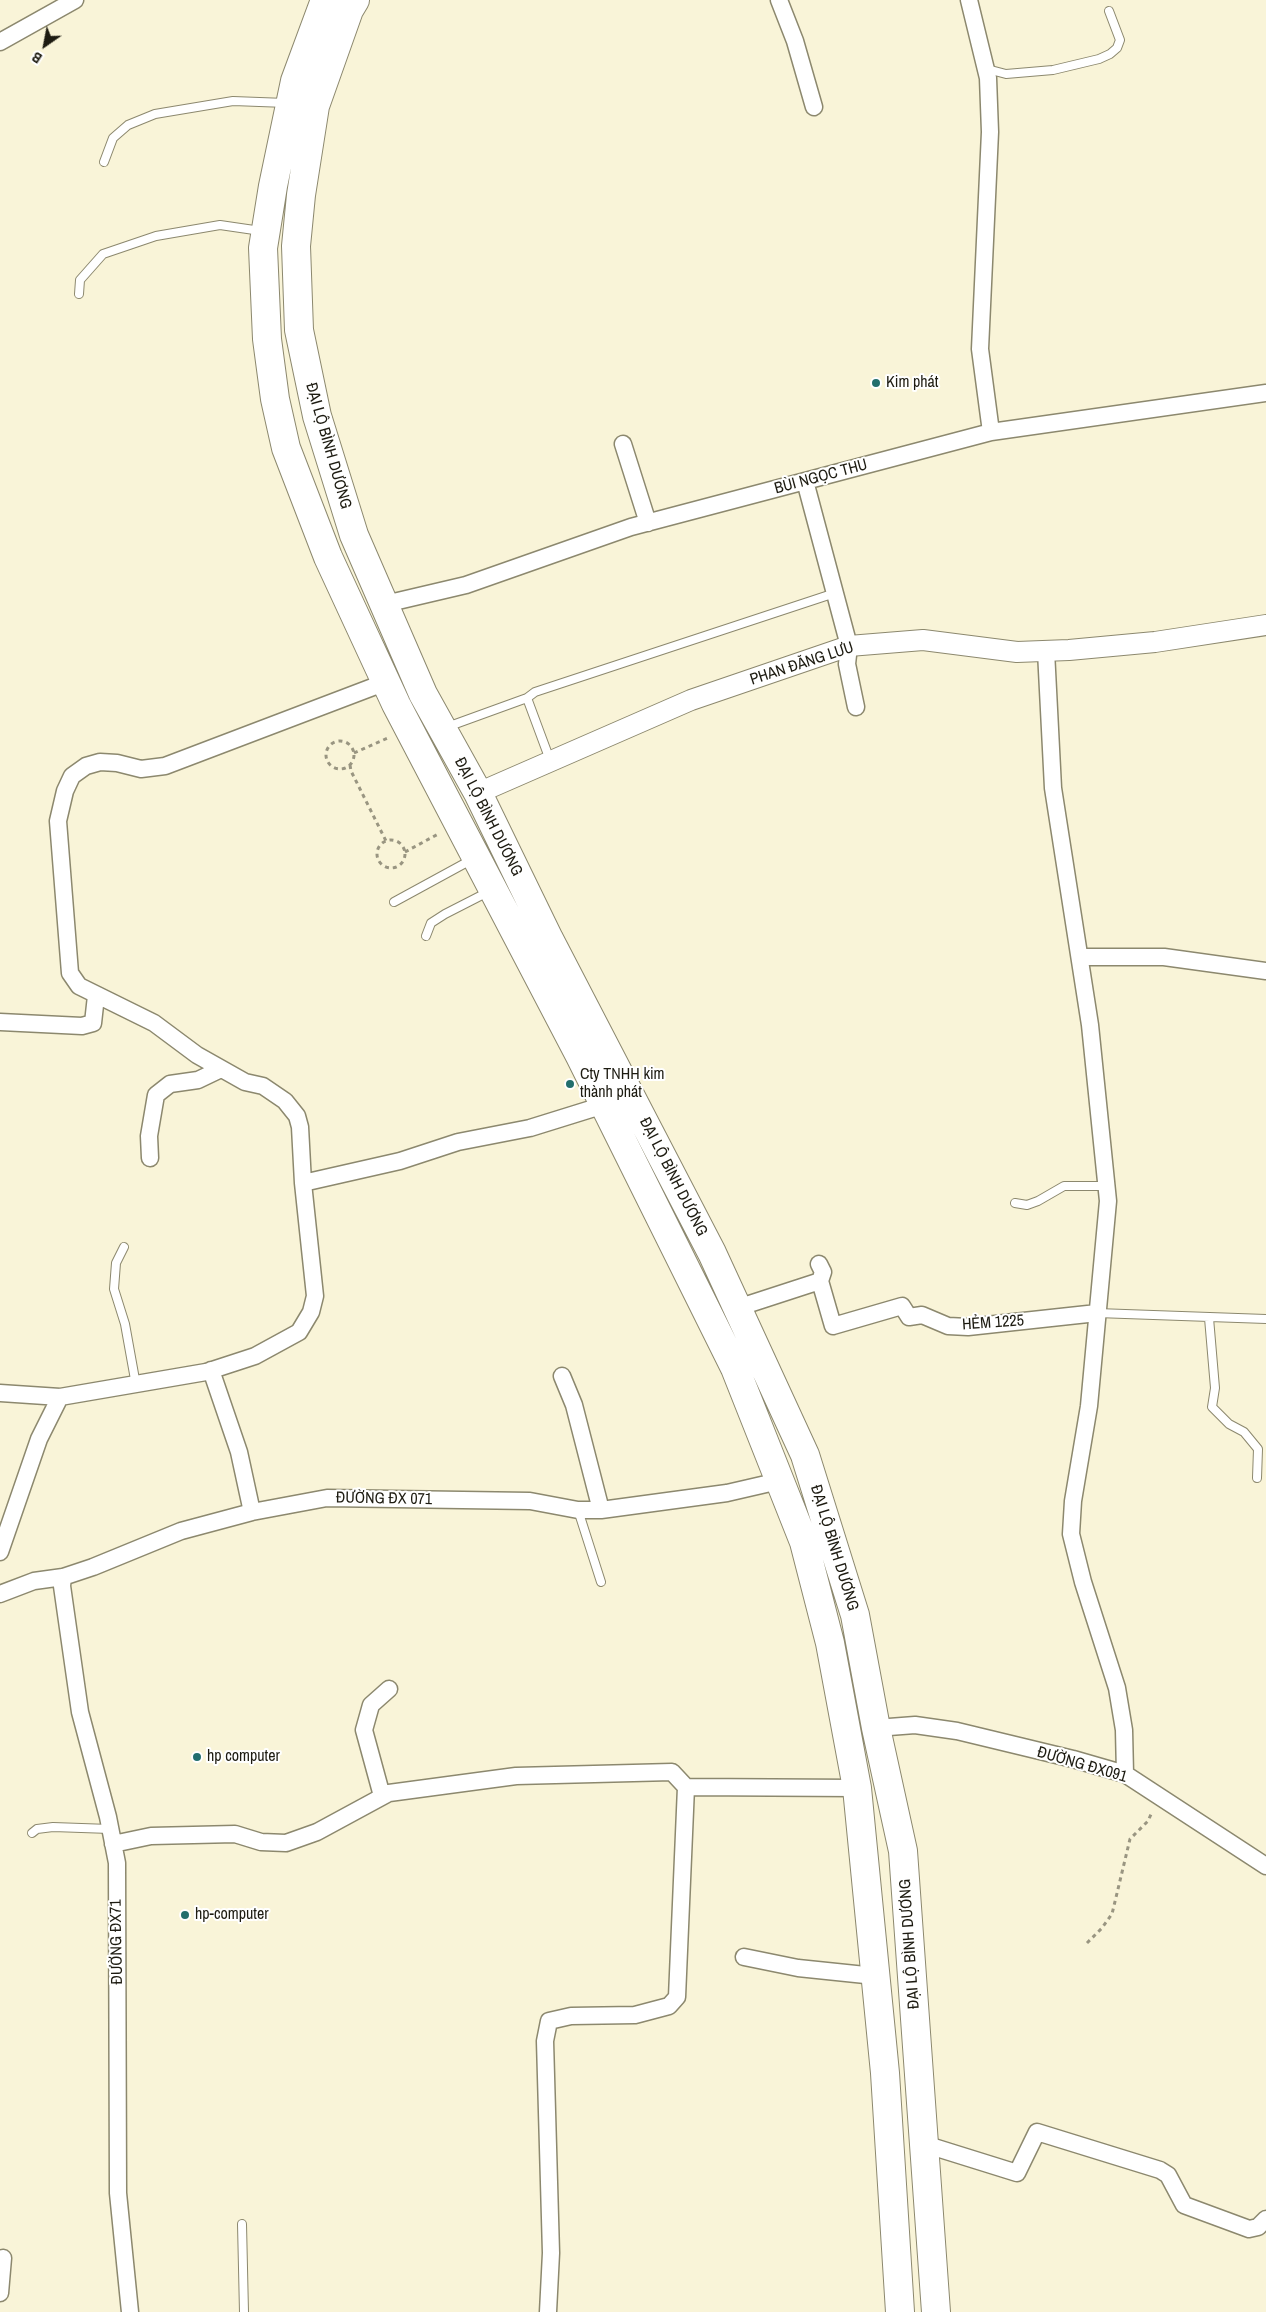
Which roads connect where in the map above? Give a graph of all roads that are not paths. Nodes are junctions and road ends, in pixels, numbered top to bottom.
1 (75, 0) edge
2 (325, 0) edge
3 (355, 0) edge
4 (780, 0) edge
5 (969, 0) edge
6 (1109, 11) dead end
7 (0, 42) edge
8 (988, 74) junction
9 (291, 103) junction
10 (814, 107) dead end
11 (104, 162) dead end
12 (266, 232) junction
13 (79, 294) dead end
14 (1266, 393) edge
15 (991, 432) junction
16 (624, 444) dead end
17 (806, 481) junction
18 (648, 523) junction
19 (834, 593) junction
20 (385, 604) junction
21 (1266, 625) edge
22 (849, 646) junction
23 (1046, 651) junction
24 (386, 682) junction
25 (527, 698) junction
26 (856, 707) dead end
27 (442, 729) junction
28 (551, 762) junction
29 (478, 793) junction
30 (475, 858) junction
31 (492, 890) junction
32 (394, 902) dead end
33 (426, 936) dead end
34 (1080, 957) junction
35 (1266, 971) edge
36 (96, 996) junction
37 (0, 1022) edge
38 (222, 1069) junction
39 (604, 1105) junction
40 (150, 1158) dead end
41 (303, 1182) junction
42 (1107, 1186) junction
43 (1015, 1203) dead end
44 (124, 1247) dead end
45 (819, 1264) dead end
46 (820, 1282) junction
47 (738, 1308) junction
48 (1097, 1313) junction
49 (1209, 1318) junction
50 (1266, 1319) edge
51 (211, 1370) junction
52 (562, 1376) dead end
53 (136, 1385) junction
54 (0, 1393) edge
55 (60, 1397) junction
56 (1257, 1478) dead end
57 (779, 1481) junction
58 (578, 1510) junction
59 (601, 1510) junction
60 (252, 1512) junction
61 (0, 1552) edge
62 (63, 1577) junction
63 (601, 1582) dead end
64 (0, 1594) edge
65 (389, 1689) dead end
66 (876, 1728) junction
67 (1124, 1774) junction
68 (686, 1787) junction
69 (857, 1788) junction
70 (382, 1796) junction
71 (32, 1833) dead end
72 (112, 1837) junction
73 (1266, 1866) edge
74 (744, 1957) dead end
75 (875, 1976) junction
76 (924, 2144) junction
77 (1266, 2219) edge
78 (242, 2224) dead end
79 (3, 2258) dead end
80 (0, 2293) edge
81 (130, 2312) edge
82 (244, 2312) edge
83 (548, 2312) edge
84 (900, 2312) edge
85 (936, 2312) edge

1 - 7 street
2 - 9 highway, ĐẠI LỘ BÌNH DƯƠNG
3 - 20 highway, ĐẠI LỘ BÌNH DƯƠNG
4 - 10 street
5 - 8 street
6 - 8 lane
8 - 15 street
9 - 11 lane
9 - 12 highway, ĐẠI LỘ BÌNH DƯƠNG
12 - 13 lane
12 - 24 highway, ĐẠI LỘ BÌNH DƯƠNG
14 - 15 street, BÙI NGỌC THU
15 - 17 street, BÙI NGỌC THU
16 - 18 street
17 - 18 street, BÙI NGỌC THU
17 - 19 street
18 - 20 street, BÙI NGỌC THU
19 - 22 street
19 - 25 lane
20 - 27 highway, ĐẠI LỘ BÌNH DƯƠNG
21 - 23 street, PHAN ĐĂNG LƯU
22 - 23 street, PHAN ĐĂNG LƯU
22 - 26 street
22 - 28 street, PHAN ĐĂNG LƯU
23 - 34 street
24 - 30 highway, ĐẠI LỘ BÌNH DƯƠNG
24 - 36 street
25 - 27 lane
25 - 28 lane
27 - 29 highway, ĐẠI LỘ BÌNH DƯƠNG
28 - 29 street, PHAN ĐĂNG LƯU
29 - 47 highway, ĐẠI LỘ BÌNH DƯƠNG
30 - 31 highway, ĐẠI LỘ BÌNH DƯƠNG
30 - 32 lane
31 - 33 lane
31 - 39 highway, ĐẠI LỘ BÌNH DƯƠNG
34 - 35 street
34 - 42 street
36 - 37 street
36 - 38 street
38 - 40 street
38 - 41 street
39 - 41 street
39 - 57 highway, ĐẠI LỘ BÌNH DƯƠNG
41 - 51 street
42 - 43 lane
42 - 48 street
44 - 53 lane
45 - 46 street
46 - 47 street
46 - 48 street, HẺM 1225
47 - 66 highway, ĐẠI LỘ BÌNH DƯƠNG
48 - 49 lane, HẺM 1225
48 - 67 street
49 - 50 lane, HẺM 1225
49 - 56 lane
51 - 53 street
51 - 60 street
52 - 59 street
53 - 55 street
54 - 55 street
55 - 61 street
57 - 59 street, ĐƯỜNG ĐX 071
57 - 69 highway, ĐẠI LỘ BÌNH DƯƠNG
58 - 59 street, ĐƯỜNG ĐX 071
58 - 60 street, ĐƯỜNG ĐX 071
58 - 63 lane
60 - 62 street, ĐƯỜNG ĐX 071
62 - 64 street, ĐƯỜNG ĐX 071
62 - 72 street, ĐƯỜNG ĐX71
65 - 70 street
66 - 67 street, ĐƯỜNG ĐX091
66 - 76 highway, ĐẠI LỘ BÌNH DƯƠNG
67 - 73 street, ĐƯỜNG ĐX091
68 - 69 street
68 - 70 street
68 - 83 street
69 - 75 highway, ĐẠI LỘ BÌNH DƯƠNG
70 - 72 street
71 - 72 lane
72 - 81 street, ĐƯỜNG ĐX71
74 - 75 street
75 - 84 highway, ĐẠI LỘ BÌNH DƯƠNG
76 - 77 street
76 - 85 highway, ĐẠI LỘ BÌNH DƯƠNG
78 - 82 lane
79 - 80 street

